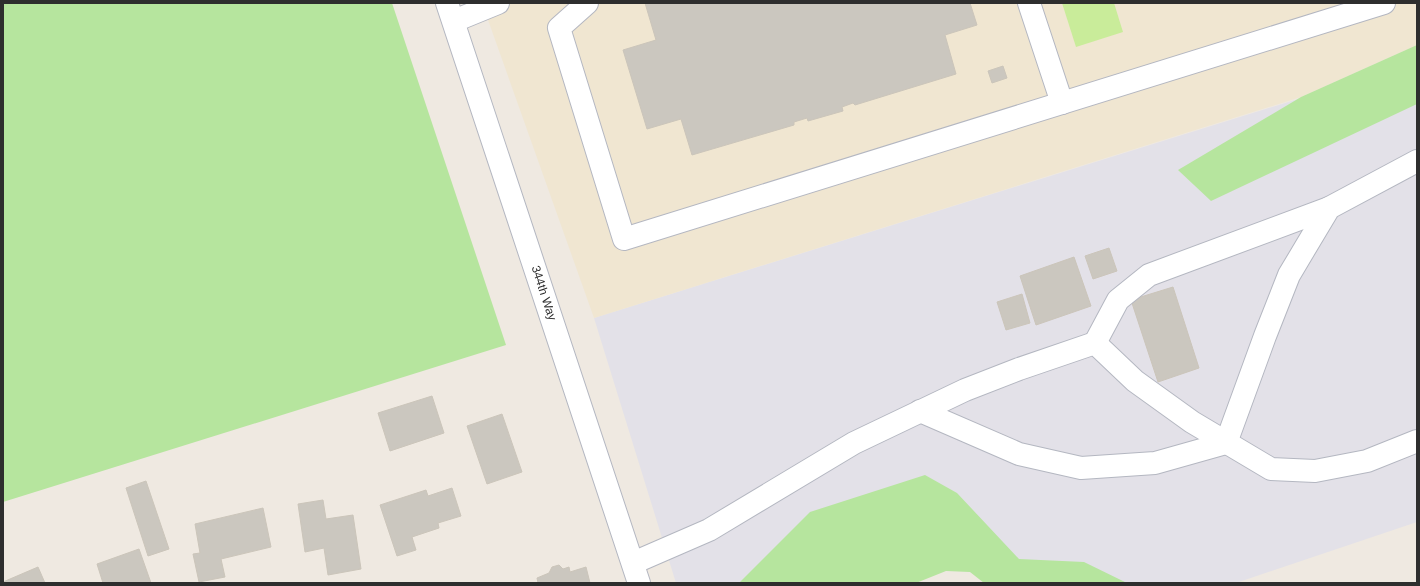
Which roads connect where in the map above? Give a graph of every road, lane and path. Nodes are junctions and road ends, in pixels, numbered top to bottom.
1 (498, 3) edge
2 (588, 3) edge
3 (1029, 3) edge
4 (1384, 3) edge
5 (451, 12) edge
6 (1062, 103) junction
7 (1417, 161) edge
8 (1329, 208) junction
9 (1095, 343) junction
10 (920, 411) junction
11 (1417, 440) edge
12 (1226, 443) junction
13 (636, 573) edge

1 - 5 street
2 - 6 street
3 - 6 street
4 - 6 street
5 - 13 street, 344th Way
7 - 8 street
8 - 9 street
8 - 12 street
9 - 10 street
9 - 12 street
10 - 12 street
10 - 13 street
11 - 12 street

